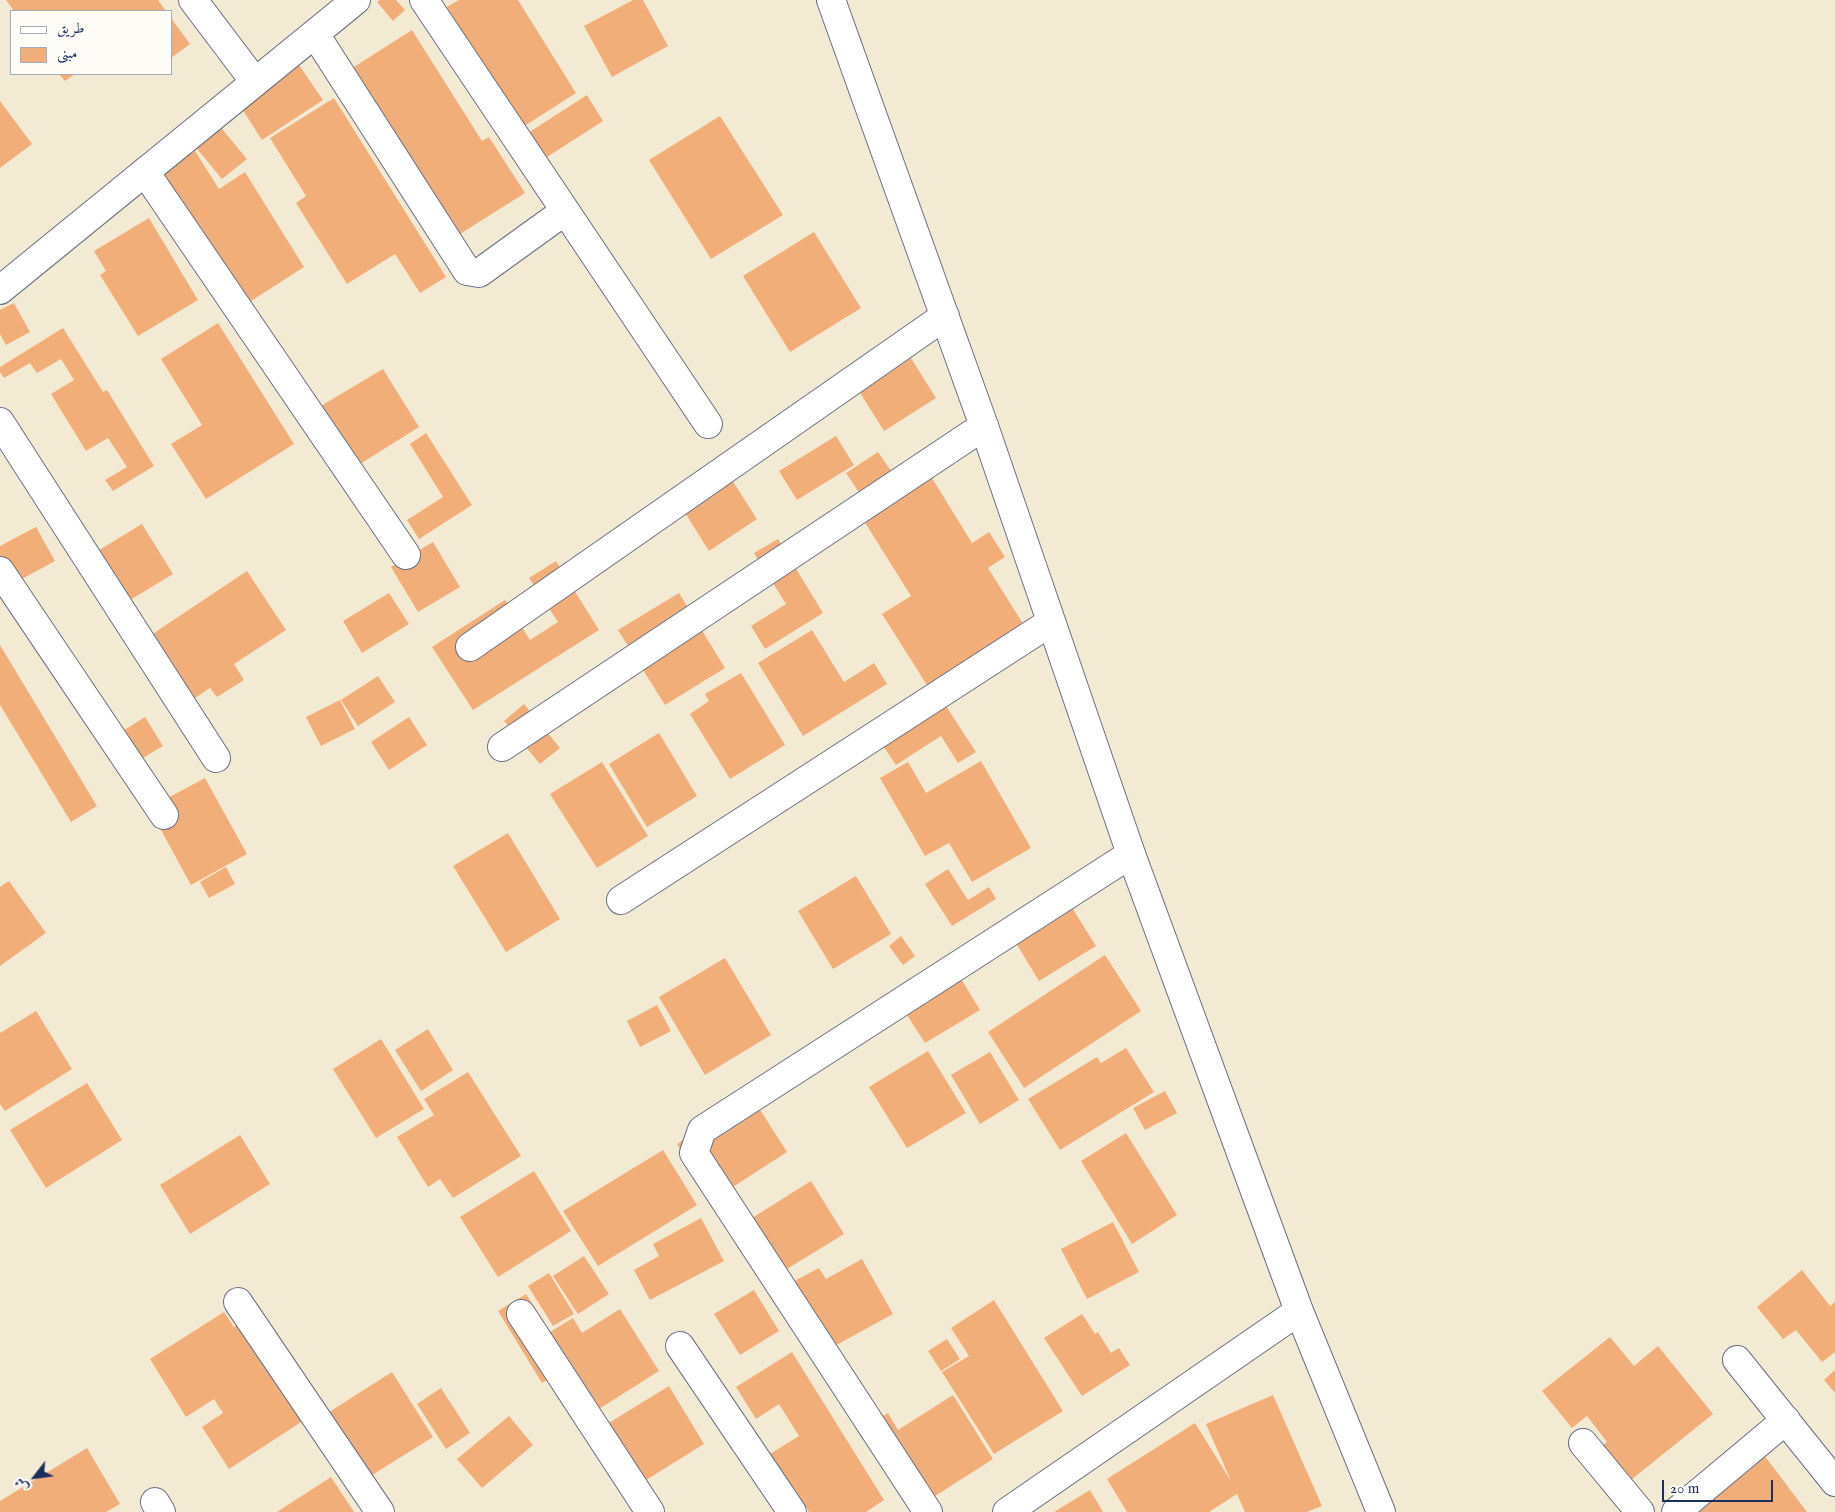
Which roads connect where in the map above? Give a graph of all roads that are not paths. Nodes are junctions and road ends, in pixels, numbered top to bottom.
1 (193, 0) edge
2 (356, 0) edge
3 (424, 0) edge
4 (831, 0) edge
5 (315, 34) junction
6 (255, 82) junction
7 (145, 172) junction
8 (565, 211) junction
9 (0, 290) edge
10 (945, 316) junction
11 (0, 422) edge
12 (708, 424) dead end
13 (984, 426) junction
14 (406, 556) dead end
15 (0, 572) edge
16 (1051, 622) junction
17 (470, 647) dead end
18 (502, 747) dead end
19 (216, 758) dead end
20 (164, 815) dead end
21 (1131, 854) junction
22 (620, 900) dead end
23 (238, 1302) dead end
24 (1299, 1311) junction
25 (521, 1314) dead end
26 (680, 1346) dead end
27 (1738, 1360) dead end
28 (1786, 1420) junction
29 (1583, 1443) dead end
30 (1835, 1482) edge
31 (380, 1512) edge
32 (650, 1512) edge
33 (792, 1512) edge
34 (928, 1512) edge
35 (1007, 1512) edge
36 (1381, 1512) edge
37 (1640, 1512) edge
38 (1676, 1512) edge

1 - 6 street
2 - 5 street
3 - 8 street
4 - 10 street
5 - 6 street
5 - 8 street
6 - 7 street
7 - 9 street
7 - 14 street
8 - 12 street
10 - 13 street
10 - 17 street
11 - 19 street
13 - 16 street
13 - 18 street
15 - 20 street
16 - 21 street
16 - 22 street
21 - 24 street
21 - 34 street
23 - 31 street
24 - 35 street
24 - 36 street
25 - 32 street
26 - 33 street
27 - 28 street
28 - 30 street
28 - 38 street
29 - 37 street

